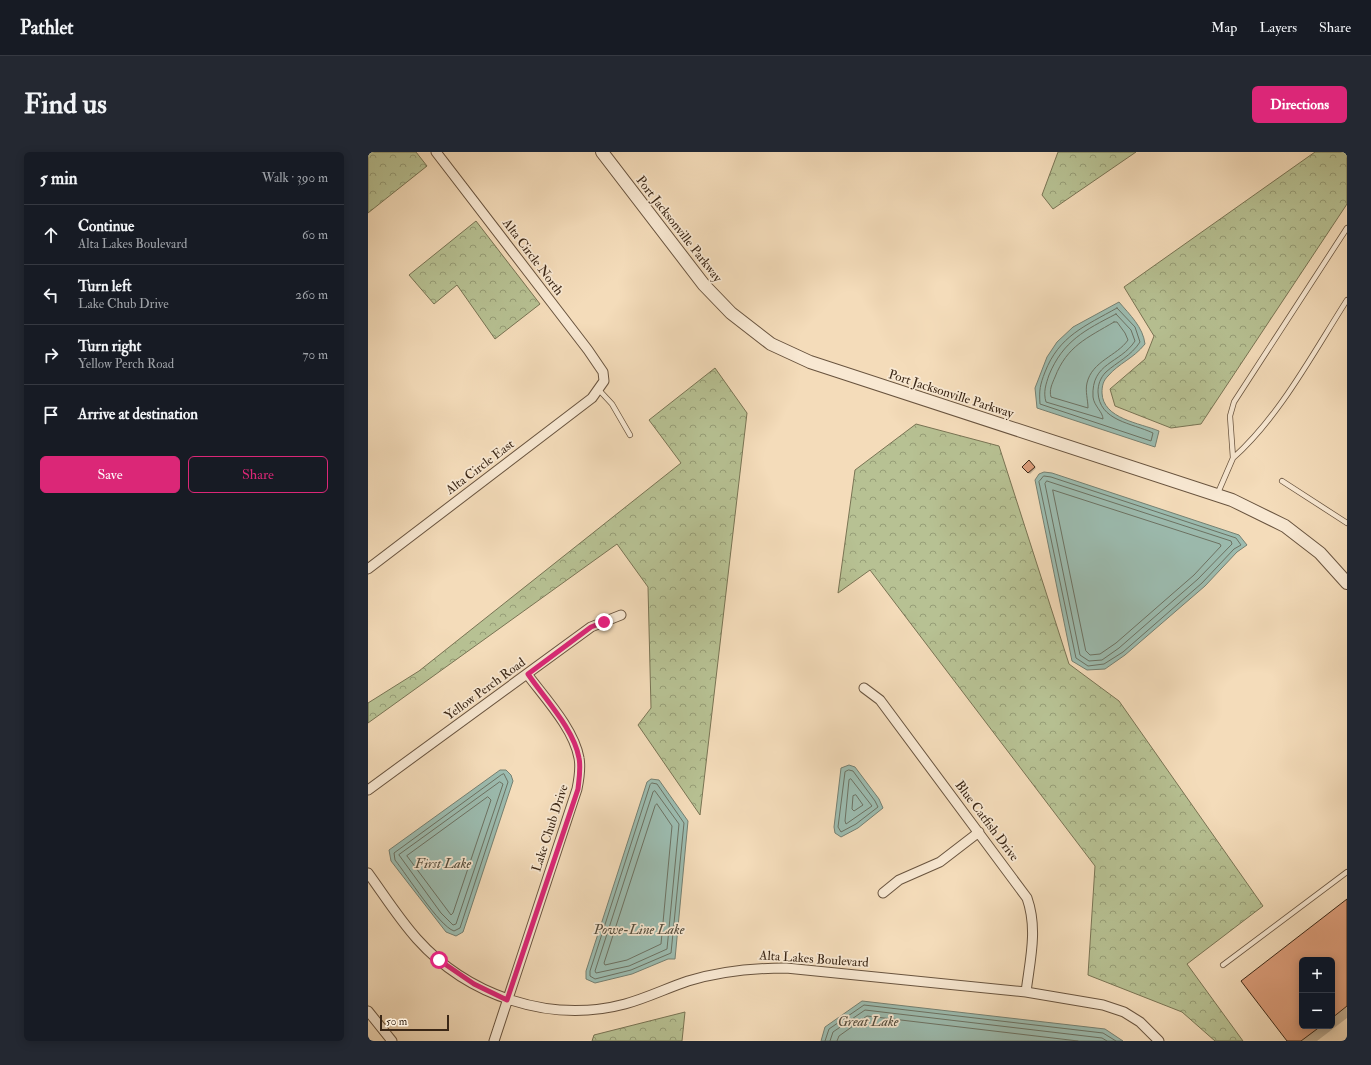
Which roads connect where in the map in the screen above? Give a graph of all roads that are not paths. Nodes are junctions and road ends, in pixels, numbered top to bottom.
1 (436, 152) edge
2 (602, 152) edge
3 (1347, 228) edge
4 (1347, 300) edge
5 (604, 381) joint
6 (599, 390) junction
7 (630, 435) dead end
8 (1233, 458) junction
9 (1282, 481) dead end
10 (1217, 495) junction
11 (1347, 523) edge
12 (368, 569) edge
13 (1345, 577) edge
14 (621, 615) dead end
15 (528, 674) junction
16 (864, 688) dead end
17 (368, 790) edge
18 (979, 832) junction
19 (1347, 872) edge
20 (368, 873) edge
21 (882, 893) dead end
22 (1223, 966) dead end
23 (1026, 992) junction
24 (507, 1000) junction
25 (368, 1011) edge
26 (392, 1041) edge
27 (494, 1041) edge
28 (1160, 1041) edge

1 - 5 street, Alta Circle North
2 - 10 street, Port Jacksonville Parkway
3 - 8 lane
4 - 8 lane
5 - 6 street, Alta Circle East
6 - 7 lane
6 - 12 street, Alta Circle East
8 - 10 lane
9 - 11 lane
10 - 13 street, Port Jacksonville Parkway
14 - 15 street, Yellow Perch Road
15 - 17 street, Yellow Perch Road
15 - 24 street, Lake Chub Drive
16 - 18 street, Blue Catfish Drive
18 - 21 street
18 - 23 street, Blue Catfish Drive
19 - 22 lane
20 - 24 street, Alta Lakes Boulevard
23 - 24 street, Alta Lakes Boulevard
23 - 28 street, Alta Lakes Boulevard
24 - 27 street, Lake Chub Drive
25 - 26 street

